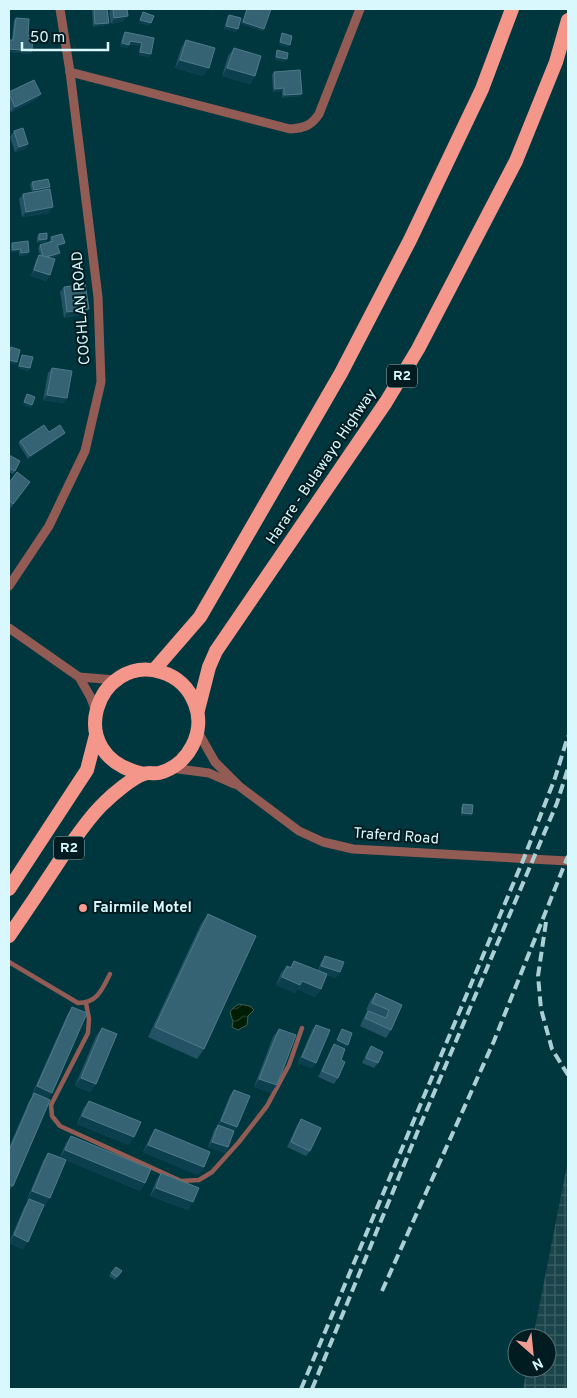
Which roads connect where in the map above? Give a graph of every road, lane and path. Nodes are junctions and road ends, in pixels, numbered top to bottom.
1 (60, 9) edge
2 (360, 9) edge
3 (512, 9) edge
4 (568, 20) edge
5 (70, 72) junction
6 (9, 586) edge
7 (9, 628) edge
8 (154, 670) junction
9 (79, 677) junction
10 (116, 680) junction
11 (198, 710) junction
12 (96, 711) junction
13 (198, 732) junction
14 (96, 735) junction
15 (171, 768) junction
16 (144, 774) junction
17 (239, 786) junction
18 (568, 861) edge
19 (9, 889) edge
20 (9, 936) edge
21 (10, 962) edge
22 (110, 974) dead end
23 (86, 1003) junction
24 (302, 1028) dead end

1 - 5 street, COGHLAN ROAD
2 - 5 street
3 - 8 highway, Harare - Bulawayo Highway
4 - 11 highway, Harare - Bulawayo Highway / R2
5 - 6 street, COGHLAN ROAD
7 - 9 street
8 - 10 highway
8 - 11 highway, Harare - Bulawayo Highway / R2
9 - 10 street
9 - 12 street
10 - 12 highway, R2
11 - 13 highway, Harare - Bulawayo Highway / R2
12 - 14 highway, R2
13 - 15 highway, Harare - Bulawayo Highway / R2
13 - 17 street, Traferd Road
14 - 16 highway
14 - 19 highway, R2
15 - 16 highway, R2
15 - 17 street, Traferd Road
16 - 20 highway, R2
17 - 18 street, Traferd Road
21 - 23 lane
22 - 23 lane
23 - 24 lane

